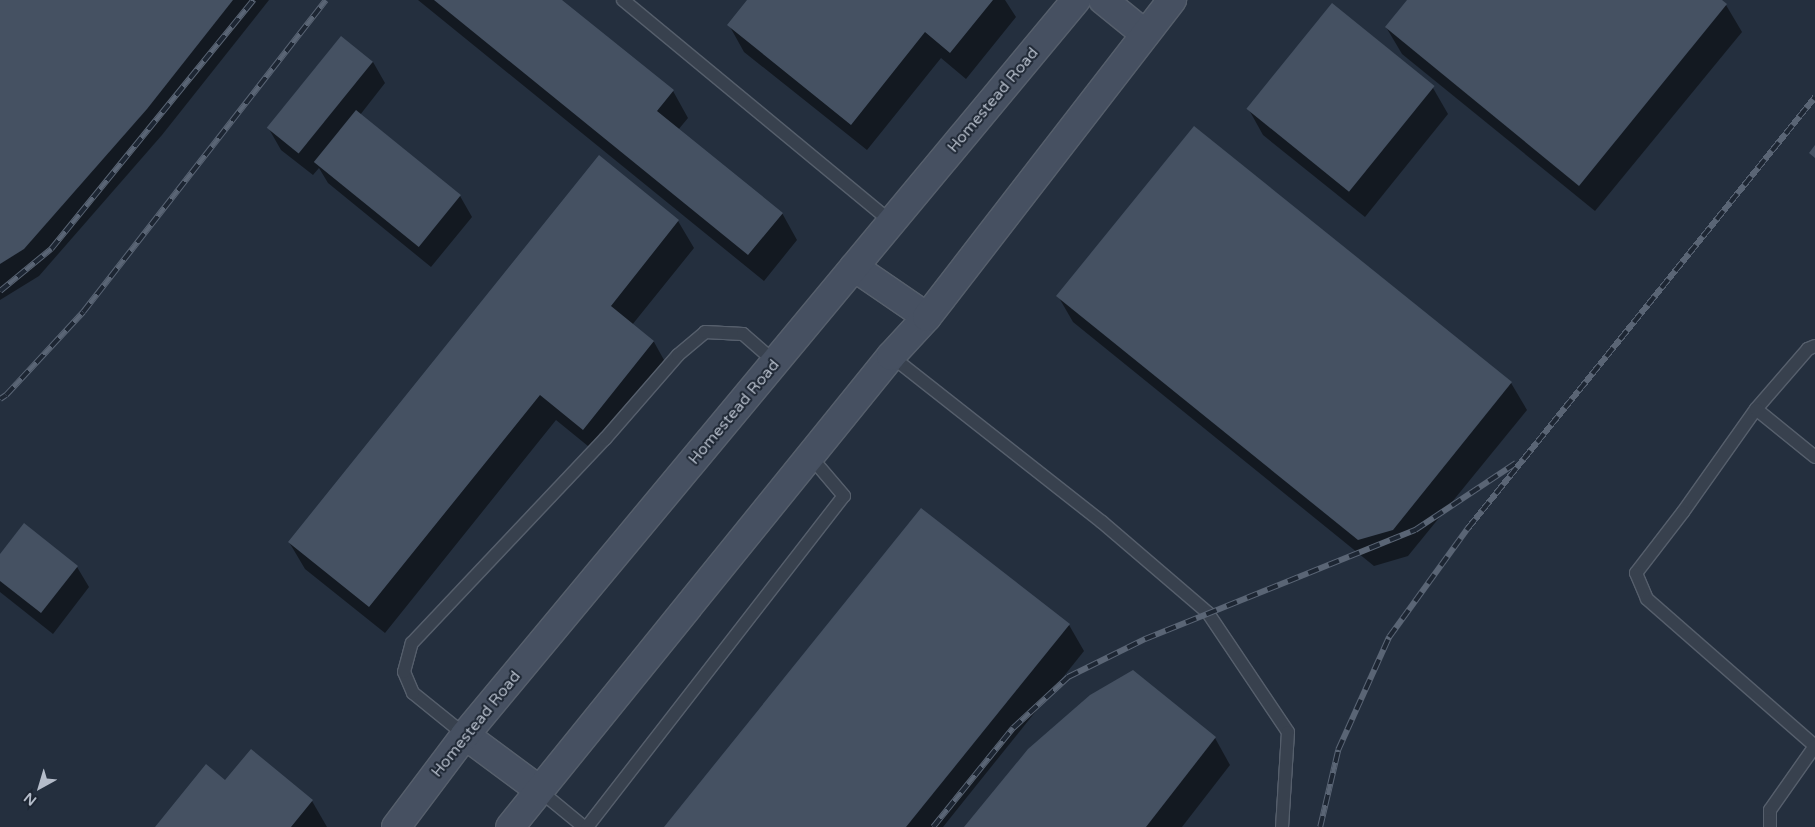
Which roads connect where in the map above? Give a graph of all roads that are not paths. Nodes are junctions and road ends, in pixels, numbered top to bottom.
1 (623, 0) edge
2 (1076, 0) edge
3 (1103, 0) edge
4 (1172, 0) edge
5 (1145, 34) junction
6 (891, 222) junction
7 (854, 267) junction
8 (927, 317) junction
9 (1815, 346) edge
10 (891, 356) junction
11 (776, 362) junction
12 (1756, 409) junction
13 (810, 456) junction
14 (1815, 457) edge
15 (465, 735) junction
16 (539, 790) junction
17 (396, 827) edge
18 (510, 827) edge
19 (585, 827) edge
20 (1282, 827) edge
21 (1770, 827) edge

1 - 6 lane
2 - 6 main road, Homestead Road
3 - 5 main road
4 - 5 main road
5 - 8 main road
6 - 7 main road, Homestead Road
7 - 8 main road
7 - 11 main road, Homestead Road
8 - 10 main road
9 - 12 lane
10 - 13 main road
10 - 20 lane
11 - 15 main road, Homestead Road
11 - 15 lane
12 - 14 lane
12 - 21 lane
13 - 16 main road
13 - 19 lane
15 - 16 main road
15 - 17 main road, Homestead Road
16 - 18 main road
16 - 19 lane

